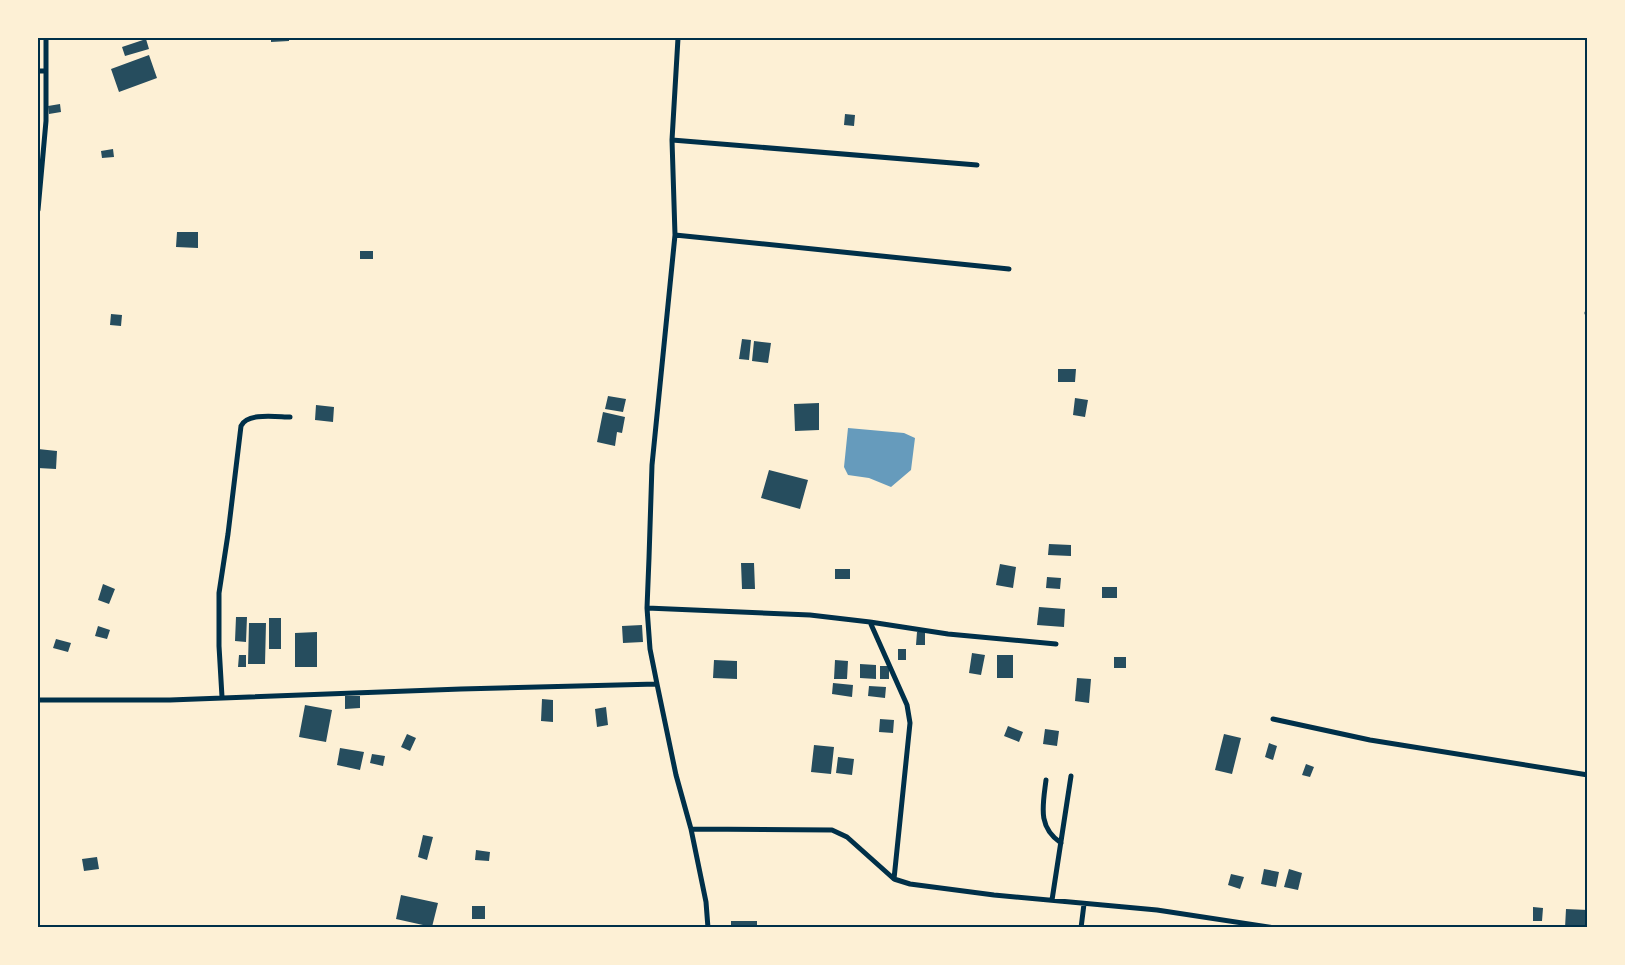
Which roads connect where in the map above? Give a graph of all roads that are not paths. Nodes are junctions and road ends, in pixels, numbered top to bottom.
1 (46, 38) edge
2 (678, 38) edge
3 (38, 71) edge
4 (46, 71) junction
5 (672, 140) junction
6 (977, 165) dead end
7 (38, 210) edge
8 (675, 235) junction
9 (1009, 269) dead end
10 (290, 417) dead end
11 (647, 608) junction
12 (870, 622) junction
13 (1056, 644) dead end
14 (657, 684) junction
15 (222, 697) junction
16 (38, 700) edge
17 (1273, 719) dead end
18 (1588, 775) edge
19 (1071, 776) dead end
20 (1046, 780) dead end
21 (691, 829) junction
22 (1061, 843) junction
23 (894, 879) junction
24 (1052, 900) junction
25 (1084, 904) junction
26 (708, 928) edge
27 (1081, 928) edge
28 (1275, 928) edge

1 - 4 street
2 - 5 street
3 - 4 street
4 - 7 street
5 - 6 street
5 - 8 street
8 - 9 street
8 - 11 street
10 - 15 street
11 - 12 street
11 - 14 street
12 - 13 street
12 - 23 street
14 - 15 street
14 - 21 street
15 - 16 street
17 - 18 street
19 - 22 street
20 - 22 street
21 - 23 street
21 - 26 street
22 - 24 street
23 - 24 street
24 - 25 street
25 - 27 street
25 - 28 street

